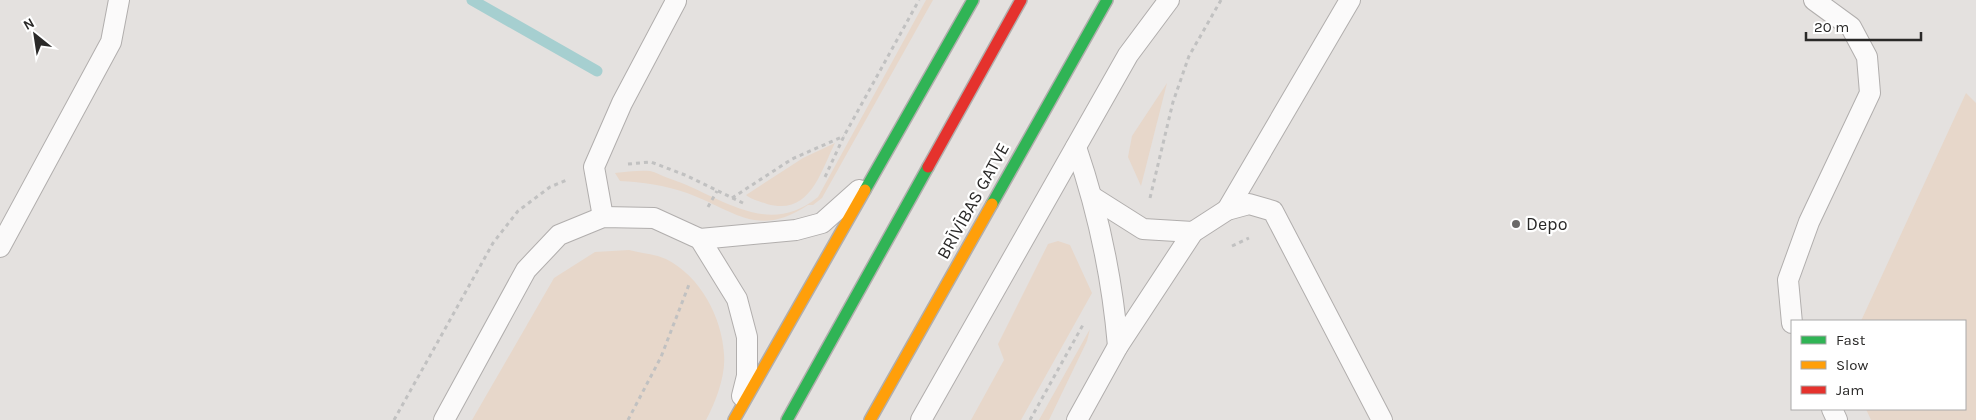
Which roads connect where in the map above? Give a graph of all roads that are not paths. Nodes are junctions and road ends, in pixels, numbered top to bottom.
1 (119, 0) edge
2 (973, 0) edge
3 (1021, 0) edge
4 (1107, 0) edge
5 (1169, 0) edge
6 (1350, 0) edge
7 (1814, 0) edge
8 (676, 1) edge
9 (1076, 147) junction
10 (871, 178) junction
11 (1094, 198) junction
12 (1227, 210) junction
13 (604, 217) junction
14 (1193, 232) junction
15 (697, 238) junction
16 (0, 247) edge
17 (1792, 320) edge
18 (1118, 346) junction
19 (736, 417) edge
20 (444, 420) edge
21 (788, 420) edge
22 (870, 420) edge
23 (921, 420) edge
24 (1077, 420) edge
25 (1382, 420) edge

1 - 16 lane
2 - 10 main road
3 - 21 main road
4 - 22 main road, BRĪVĪBAS GATVE
5 - 9 lane
6 - 12 lane
7 - 17 lane
8 - 13 lane
9 - 11 lane
9 - 23 lane
10 - 15 lane
10 - 19 main road
11 - 14 lane
11 - 18 lane
12 - 14 lane
12 - 25 lane
13 - 15 lane
13 - 20 lane
14 - 18 lane
15 - 19 lane
18 - 24 lane

